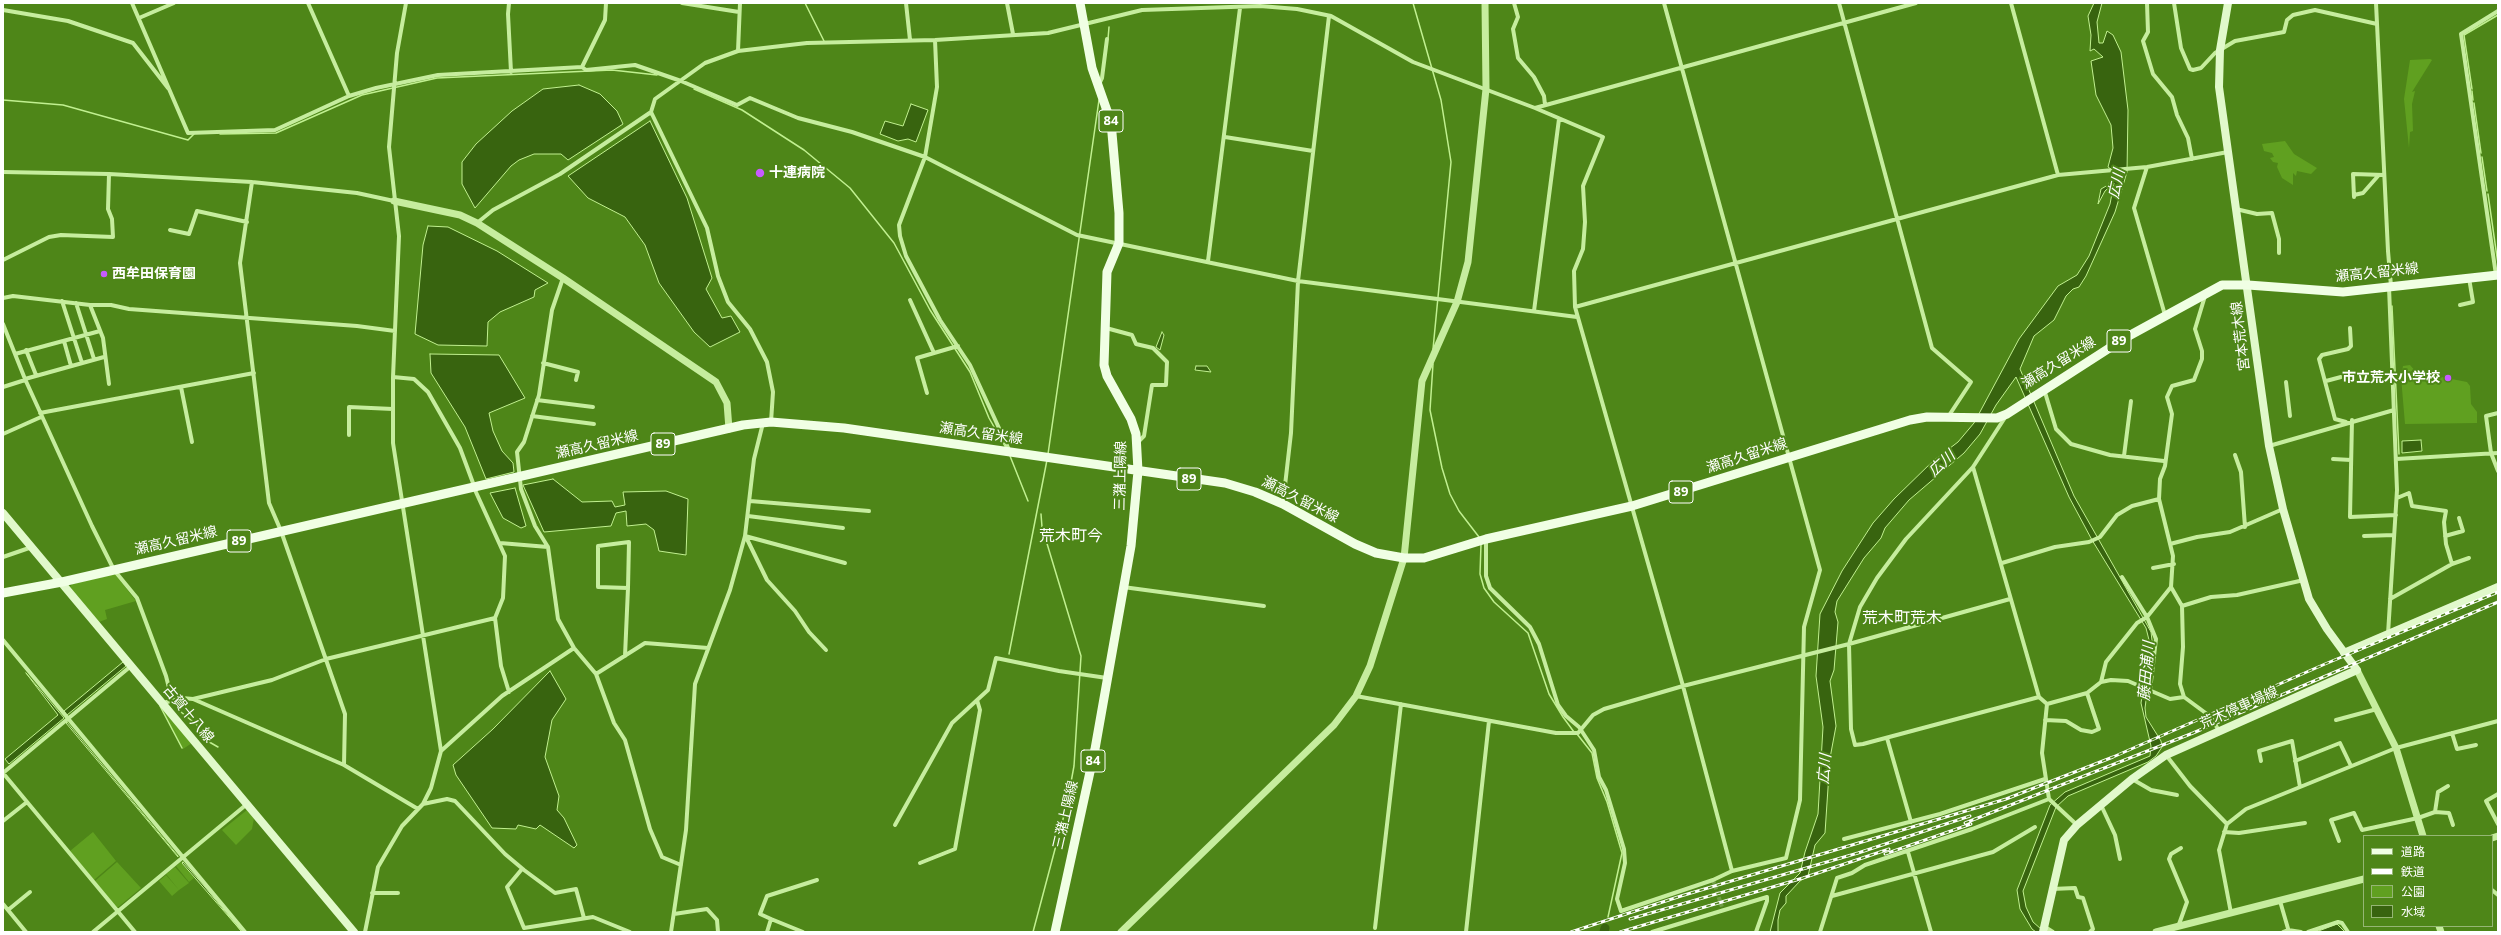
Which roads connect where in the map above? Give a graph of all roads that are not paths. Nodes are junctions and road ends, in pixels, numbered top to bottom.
1 (132, 3) edge
2 (174, 3) edge
3 (308, 3) edge
4 (406, 3) edge
5 (509, 3) edge
6 (606, 3) edge
7 (682, 3) edge
8 (740, 3) edge
9 (906, 3) edge
10 (1007, 3) edge
11 (1080, 3) edge
12 (1486, 3) edge
13 (1514, 3) edge
14 (1664, 3) edge
15 (1839, 3) edge
16 (1916, 3) edge
17 (2011, 3) edge
18 (2147, 3) edge
19 (2174, 3) edge
20 (2228, 3) edge
21 (2376, 3) edge
22 (1204, 5) edge
23 (1240, 8) junction
24 (3, 10) edge
25 (2498, 11) edge
26 (739, 12) junction
27 (1328, 16) junction
28 (139, 18) junction
29 (1844, 22) junction
30 (2377, 24) junction
31 (1085, 25) junction
32 (1014, 34) junction
33 (1107, 39) dead end
34 (910, 40) junction
35 (935, 40) junction
36 (2220, 50) junction
37 (738, 51) junction
38 (582, 67) junction
39 (1682, 68) junction
40 (511, 72) junction
41 (681, 81) junction
42 (394, 84) junction
43 (1098, 85) junction
44 (1486, 89) junction
45 (172, 93) junction
46 (349, 96) junction
47 (1545, 105) junction
48 (1535, 108) junction
49 (652, 112) junction
50 (1559, 119) junction
51 (1225, 137) junction
52 (1313, 151) junction
53 (2228, 152) junction
54 (925, 157) junction
55 (2192, 159) junction
56 (2147, 167) junction
57 (3, 172) edge
58 (108, 174) junction
59 (2384, 175) junction
60 (2058, 176) junction
61 (2378, 176) junction
62 (252, 182) junction
63 (394, 201) junction
64 (2236, 209) junction
65 (1897, 219) junction
66 (247, 222) junction
67 (476, 223) junction
68 (170, 230) dead end
69 (1119, 243) junction
70 (2279, 253) dead end
71 (3, 260) edge
72 (1208, 261) junction
73 (1735, 263) junction
74 (2496, 277) edge
75 (563, 278) junction
76 (2469, 278) junction
77 (1298, 281) junction
78 (2248, 285) junction
79 (2390, 287) junction
80 (2206, 294) junction
81 (3, 298) edge
82 (910, 300) dead end
83 (62, 301) junction
84 (1457, 302) junction
85 (76, 303) junction
86 (90, 305) junction
87 (2460, 305) dead end
88 (1575, 307) junction
89 (1534, 312) junction
90 (2165, 315) junction
91 (1578, 317) junction
92 (248, 319) junction
93 (3, 324) edge
94 (1104, 328) junction
95 (2350, 328) dead end
96 (100, 331) junction
97 (395, 331) junction
98 (88, 334) junction
99 (75, 338) junction
100 (64, 341) junction
101 (958, 346) junction
102 (26, 350) junction
103 (934, 353) junction
104 (15, 354) junction
105 (104, 357) junction
106 (94, 360) junction
107 (82, 363) junction
108 (544, 363) junction
109 (71, 366) junction
110 (254, 373) junction
111 (36, 375) junction
112 (393, 376) junction
113 (2341, 377) dead end
114 (25, 379) junction
115 (576, 380) dead end
116 (2326, 381) junction
117 (2286, 382) dead end
118 (109, 384) dead end
119 (3, 386) edge
120 (181, 387) junction
121 (2044, 388) junction
122 (927, 394) dead end
123 (537, 400) junction
124 (2131, 401) dead end
125 (593, 406) dead end
126 (393, 409) junction
127 (2394, 410) junction
128 (2498, 413) edge
129 (2007, 414) junction
130 (41, 415) junction
131 (532, 416) junction
132 (2290, 416) dead end
133 (1952, 417) junction
134 (2352, 420) junction
135 (2346, 422) junction
136 (767, 423) junction
137 (594, 424) dead end
138 (729, 428) junction
139 (3, 434) edge
140 (349, 435) dead end
141 (192, 442) dead end
142 (1137, 442) junction
143 (2269, 446) junction
144 (1011, 452) junction
145 (2491, 453) junction
146 (2498, 453) edge
147 (2235, 454) dead end
148 (1790, 456) junction
149 (2124, 456) junction
150 (2333, 459) dead end
151 (2396, 459) junction
152 (2351, 460) junction
153 (2164, 461) junction
154 (1973, 467) junction
155 (1138, 471) junction
156 (2498, 471) edge
157 (520, 477) junction
158 (474, 487) junction
159 (2397, 498) junction
160 (2159, 499) junction
161 (750, 501) junction
162 (402, 504) junction
163 (1283, 504) junction
164 (1632, 506) junction
165 (2283, 509) junction
166 (869, 511) dead end
167 (3, 512) edge
168 (2396, 515) junction
169 (748, 516) junction
170 (2459, 518) dead end
171 (2245, 527) junction
172 (843, 528) dead end
173 (281, 531) junction
174 (2394, 535) junction
175 (745, 536) junction
176 (2364, 536) dead end
177 (2445, 536) junction
178 (1486, 539) junction
179 (500, 543) junction
180 (2170, 544) junction
181 (32, 547) junction
182 (548, 547) junction
183 (3, 557) edge
184 (1404, 558) junction
185 (2469, 558) dead end
186 (845, 563) dead end
187 (2002, 563) junction
188 (2174, 564) junction
189 (2452, 564) junction
190 (2153, 568) dead end
191 (114, 570) junction
192 (2122, 577) dead end
193 (2304, 580) junction
194 (62, 582) junction
195 (1123, 587) junction
196 (2171, 587) junction
197 (2498, 587) edge
198 (628, 588) junction
199 (3, 593) edge
200 (2010, 599) junction
201 (2390, 599) junction
202 (1264, 606) dead end
203 (2182, 606) junction
204 (2147, 617) junction
205 (495, 618) junction
206 (2388, 635) junction
207 (423, 636) junction
208 (3, 640) edge
209 (1847, 644) junction
210 (574, 648) junction
211 (708, 648) junction
212 (826, 650) dead end
213 (2344, 653) junction
214 (625, 656) junction
215 (1802, 656) junction
216 (326, 659) junction
217 (131, 666) junction
218 (2358, 670) junction
219 (596, 674) junction
220 (1106, 678) junction
221 (2101, 682) junction
222 (1683, 686) junction
223 (2150, 690) junction
224 (509, 692) junction
225 (2087, 693) junction
226 (1356, 696) junction
227 (2039, 697) junction
228 (2184, 697) junction
229 (193, 699) junction
230 (172, 700) junction
231 (977, 700) junction
232 (163, 703) junction
233 (1401, 704) junction
234 (2047, 704) junction
235 (2377, 709) junction
236 (68, 718) junction
237 (2045, 720) junction
238 (2336, 720) dead end
239 (1488, 721) junction
240 (2498, 721) edge
241 (1580, 730) junction
242 (2219, 731) junction
243 (2452, 733) junction
244 (1887, 738) junction
245 (2476, 745) dead end
246 (2396, 748) junction
247 (441, 750) junction
248 (2166, 755) junction
249 (2261, 761) dead end
250 (2295, 761) junction
251 (344, 765) junction
252 (2351, 766) junction
253 (3, 773) edge
254 (2045, 779) junction
255 (2132, 779) junction
256 (2448, 786) dead end
257 (2300, 787) junction
258 (2498, 794) edge
259 (2177, 795) dead end
260 (2049, 799) junction
261 (27, 802) junction
262 (247, 804) junction
263 (423, 804) junction
264 (2101, 805) junction
265 (418, 808) junction
266 (2435, 812) junction
267 (2418, 818) junction
268 (3, 821) edge
269 (1911, 822) junction
270 (2305, 823) dead end
271 (2227, 824) junction
272 (2453, 824) dead end
273 (2498, 824) edge
274 (895, 825) dead end
275 (2076, 825) junction
276 (2035, 827) dead end
277 (2224, 832) junction
278 (2423, 835) edge
279 (1844, 839) dead end
280 (2339, 841) dead end
281 (2181, 848) dead end
282 (1908, 852) junction
283 (183, 858) junction
284 (2120, 859) dead end
285 (920, 863) dead end
286 (681, 865) junction
287 (522, 869) junction
288 (1732, 871) junction
289 (1914, 873) junction
290 (2363, 878) edge
291 (817, 880) dead end
292 (2051, 889) junction
293 (30, 892) dead end
294 (372, 893) junction
295 (398, 893) dead end
296 (1832, 896) junction
297 (2280, 901) junction
298 (3, 904) edge
299 (8, 910) junction
300 (118, 911) junction
301 (2231, 913) junction
302 (674, 914) junction
303 (584, 918) junction
304 (771, 919) junction
305 (2178, 927) junction
306 (1375, 928) dead end
307 (2044, 929) edge
308 (524, 930) edge
309 (2170, 930) edge
310 (2288, 931) edge
311 (26, 932) edge
312 (93, 932) edge
313 (135, 932) edge
314 (245, 932) edge
315 (354, 932) edge
316 (365, 932) edge
317 (630, 932) edge
318 (671, 932) edge
319 (718, 932) edge
320 (767, 932) edge
321 (802, 932) edge
322 (1055, 932) edge
323 (1121, 932) edge
324 (1466, 932) edge
325 (1652, 932) edge
326 (1756, 932) edge
327 (1820, 932) edge
328 (1931, 932) edge
329 (2053, 932) edge
330 (2090, 932) edge
331 (2156, 932) edge
332 (2283, 932) edge
333 (2301, 932) edge
334 (2308, 932) edge
335 (2348, 932) edge

1 - 28 street
2 - 28 street
3 - 46 street
4 - 42 street
5 - 40 street
6 - 38 street
7 - 26 street
8 - 26 street
9 - 34 street
10 - 32 street
11 - 31 main road, 三潴上陽線 / 84
12 - 44 street
13 - 47 street
14 - 39 street
15 - 29 street
16 - 29 street
17 - 60 street
18 - 55 street
19 - 36 street
20 - 36 main road, 宮本荒木線
21 - 30 street
22 - 23 street
22 - 31 street
23 - 27 street
23 - 51 street
24 - 45 street
25 - 74 street
26 - 37 street
27 - 44 street
27 - 52 street
28 - 45 street
29 - 39 street
29 - 65 street
30 - 36 street
30 - 59 street
31 - 32 street
31 - 43 main road, 三潴上陽線 / 84
32 - 35 street
33 - 43 street
34 - 35 street
34 - 37 street
35 - 54 street
36 - 53 main road, 宮本荒木線
37 - 41 street
38 - 40 street
38 - 41 street
39 - 47 street
39 - 73 street
40 - 42 street
41 - 49 street
41 - 54 street
42 - 46 street
42 - 63 street
43 - 69 main road, 三潴上陽線 / 84
44 - 48 street
44 - 84 street
45 - 46 street
47 - 48 street
48 - 50 street
49 - 67 street
49 - 136 street
50 - 88 street
50 - 89 street
51 - 52 street
51 - 72 street
52 - 77 street
53 - 55 street
53 - 64 main road, 宮本荒木線
54 - 69 street
54 - 101 street
55 - 56 street
56 - 60 street
56 - 90 street
57 - 58 street
58 - 62 street
58 - 71 street
59 - 61 street
59 - 79 street
60 - 65 street
61 - 61 street
62 - 63 street
62 - 66 street
63 - 67 street
63 - 97 street
64 - 70 street
64 - 78 main road, 宮本荒木線
65 - 73 street
65 - 133 street
66 - 68 street
66 - 92 street
67 - 75 street
69 - 72 street
69 - 94 main road, 三潴上陽線 / 84
72 - 77 street
73 - 88 street
73 - 148 street
74 - 76 main road, 瀬高久留米線 / 89
75 - 108 street
75 - 138 street
76 - 79 main road, 瀬高久留米線 / 89
76 - 87 street
77 - 84 street
77 - 163 street
78 - 79 main road, 瀬高久留米線 / 89
78 - 80 main road, 瀬高久留米線 / 89
78 - 143 main road, 宮本荒木線
79 - 127 street
80 - 90 main road, 瀬高久留米線 / 89
80 - 153 street
81 - 83 street
82 - 103 street
83 - 85 street
83 - 99 street
84 - 89 street
84 - 184 street
85 - 86 street
85 - 98 street
86 - 92 street
86 - 96 street
88 - 91 street
89 - 91 street
90 - 121 main road, 瀬高久留米線 / 89
91 - 164 street
92 - 97 street
92 - 110 street
93 - 104 street
94 - 142 main road, 三潴上陽線 / 84
94 - 142 street
95 - 116 street
96 - 98 street
96 - 105 street
97 - 112 street
98 - 99 street
98 - 106 street
99 - 100 street
99 - 107 street
100 - 102 street
100 - 109 street
101 - 103 street
101 - 144 street
102 - 104 street
102 - 111 street
103 - 122 street
104 - 114 street
105 - 106 street
105 - 118 street
106 - 107 street
107 - 109 street
108 - 115 street
108 - 123 street
109 - 111 street
110 - 120 street
110 - 173 street
111 - 114 street
112 - 126 street
112 - 158 street
113 - 116 street
114 - 119 street
114 - 130 street
116 - 135 street
117 - 132 street
120 - 130 street
120 - 141 street
121 - 129 main road, 瀬高久留米線 / 89
121 - 149 street
123 - 125 street
123 - 131 street
124 - 149 street
126 - 140 street
126 - 162 street
127 - 134 street
127 - 151 street
128 - 145 street
129 - 133 main road, 瀬高久留米線 / 89
129 - 154 street
130 - 139 street
130 - 191 street
131 - 137 street
131 - 157 street
133 - 148 main road, 瀬高久留米線 / 89
134 - 135 street
134 - 152 street
135 - 143 street
136 - 138 main road, 瀬高久留米線 / 89
136 - 144 main road, 瀬高久留米線 / 89
136 - 161 street
138 - 157 main road, 瀬高久留米線 / 89
142 - 155 main road, 三潴上陽線 / 84
143 - 165 main road, 宮本荒木線
144 - 155 main road, 瀬高久留米線 / 89
145 - 146 street
145 - 151 street
145 - 156 street
147 - 171 street
148 - 164 main road, 瀬高久留米線 / 89
148 - 215 street
149 - 153 street
150 - 152 street
151 - 159 street
152 - 168 street
153 - 160 street
154 - 187 street
154 - 209 street
155 - 163 main road, 瀬高久留米線 / 89
155 - 195 main road, 三潴上陽線 / 84
157 - 158 main road, 瀬高久留米線 / 89
157 - 182 street
158 - 162 main road, 瀬高久留米線 / 89
158 - 179 street
159 - 168 street
159 - 177 street
160 - 180 street
160 - 187 street
161 - 166 street
161 - 169 street
162 - 173 main road, 瀬高久留米線 / 89
162 - 207 street
163 - 184 main road, 瀬高久留米線 / 89
164 - 178 main road, 瀬高久留米線 / 89
164 - 222 street
165 - 171 street
165 - 193 main road, 宮本荒木線
167 - 181 main road, 古賀十八線
168 - 174 street
169 - 172 street
169 - 175 street
170 - 177 street
171 - 180 street
173 - 191 main road, 瀬高久留米線 / 89
173 - 216 street
174 - 176 street
174 - 201 street
175 - 186 street
175 - 211 street
175 - 212 street
177 - 189 street
178 - 184 main road, 瀬高久留米線 / 89
178 - 241 street
179 - 182 street
179 - 205 street
180 - 188 street
181 - 183 street
181 - 194 main road, 古賀十八線
182 - 210 street
184 - 226 street
185 - 189 street
187 - 200 street
188 - 190 street
188 - 196 street
189 - 201 street
191 - 194 main road, 瀬高久留米線 / 89
191 - 230 street
192 - 204 street
193 - 203 street
193 - 213 main road, 宮本荒木線
194 - 199 main road, 瀬高久留米線 / 89
194 - 217 main road, 古賀十八線
195 - 202 street
195 - 220 main road, 三潴上陽線 / 84
196 - 203 street
196 - 204 street
197 - 206 main road
198 - 198 street
198 - 214 street
200 - 209 street
200 - 227 street
201 - 206 street
203 - 228 street
204 - 221 street
204 - 223 street
205 - 207 street
205 - 224 street
206 - 213 main road
207 - 216 street
207 - 247 street
208 - 236 street
209 - 215 street
209 - 244 street
210 - 219 street
210 - 224 street
211 - 214 street
211 - 286 street
213 - 218 main road
214 - 219 street
215 - 222 street
215 - 288 street
216 - 229 street
216 - 251 street
217 - 232 main road, 古賀十八線
217 - 236 street
218 - 235 street
218 - 242 main road, 荒木停車場線
219 - 286 street
220 - 231 street
220 - 322 main road, 三潴上陽線 / 84
221 - 223 street
221 - 225 street
222 - 241 street
222 - 288 street
223 - 228 street
224 - 247 street
225 - 234 street
225 - 237 street
226 - 233 street
226 - 323 street
227 - 234 street
227 - 244 street
228 - 242 street
229 - 230 street
229 - 251 street
230 - 232 street
231 - 274 street
231 - 285 street
232 - 262 main road, 古賀十八線
233 - 239 street
233 - 306 street
234 - 237 street
235 - 238 street
235 - 246 street
236 - 253 street
236 - 283 street
237 - 254 street
239 - 241 street
239 - 324 street
240 - 243 street
241 - 288 street
242 - 248 main road, 荒木停車場線
243 - 245 street
243 - 246 street
244 - 269 street
246 - 252 street
246 - 267 street
247 - 263 street
248 - 255 main road, 荒木停車場線
248 - 271 street
249 - 250 street
250 - 252 street
250 - 257 street
251 - 265 street
252 - 257 street
253 - 261 street
254 - 260 street
254 - 269 street
255 - 259 street
255 - 264 main road, 荒木停車場線
256 - 266 street
257 - 271 street
258 - 273 street
260 - 275 street
260 - 282 street
261 - 268 street
261 - 300 street
262 - 283 street
262 - 315 main road, 古賀十八線
263 - 265 street
263 - 287 street
264 - 275 main road, 荒木停車場線
264 - 284 street
265 - 294 street
266 - 267 street
266 - 272 street
267 - 278 street
267 - 280 street
269 - 279 street
270 - 277 street
271 - 277 street
275 - 292 main road, 荒木停車場線
276 - 289 street
277 - 301 street
281 - 305 street
282 - 289 street
282 - 296 street
283 - 300 street
283 - 314 street
286 - 302 street
287 - 303 street
287 - 308 street
289 - 296 street
289 - 328 street
290 - 297 street
291 - 304 street
292 - 307 main road, 荒木停車場線
292 - 330 street
293 - 299 street
294 - 295 street
294 - 316 street
296 - 327 street
297 - 301 street
297 - 310 street
298 - 299 street
299 - 311 street
300 - 312 street
300 - 313 street
301 - 305 street
302 - 318 street
302 - 319 street
303 - 308 street
303 - 317 street
304 - 320 street
304 - 321 street
305 - 309 street
307 - 329 street
309 - 331 street
310 - 332 street
310 - 333 street
325 - 326 street
334 - 335 street

